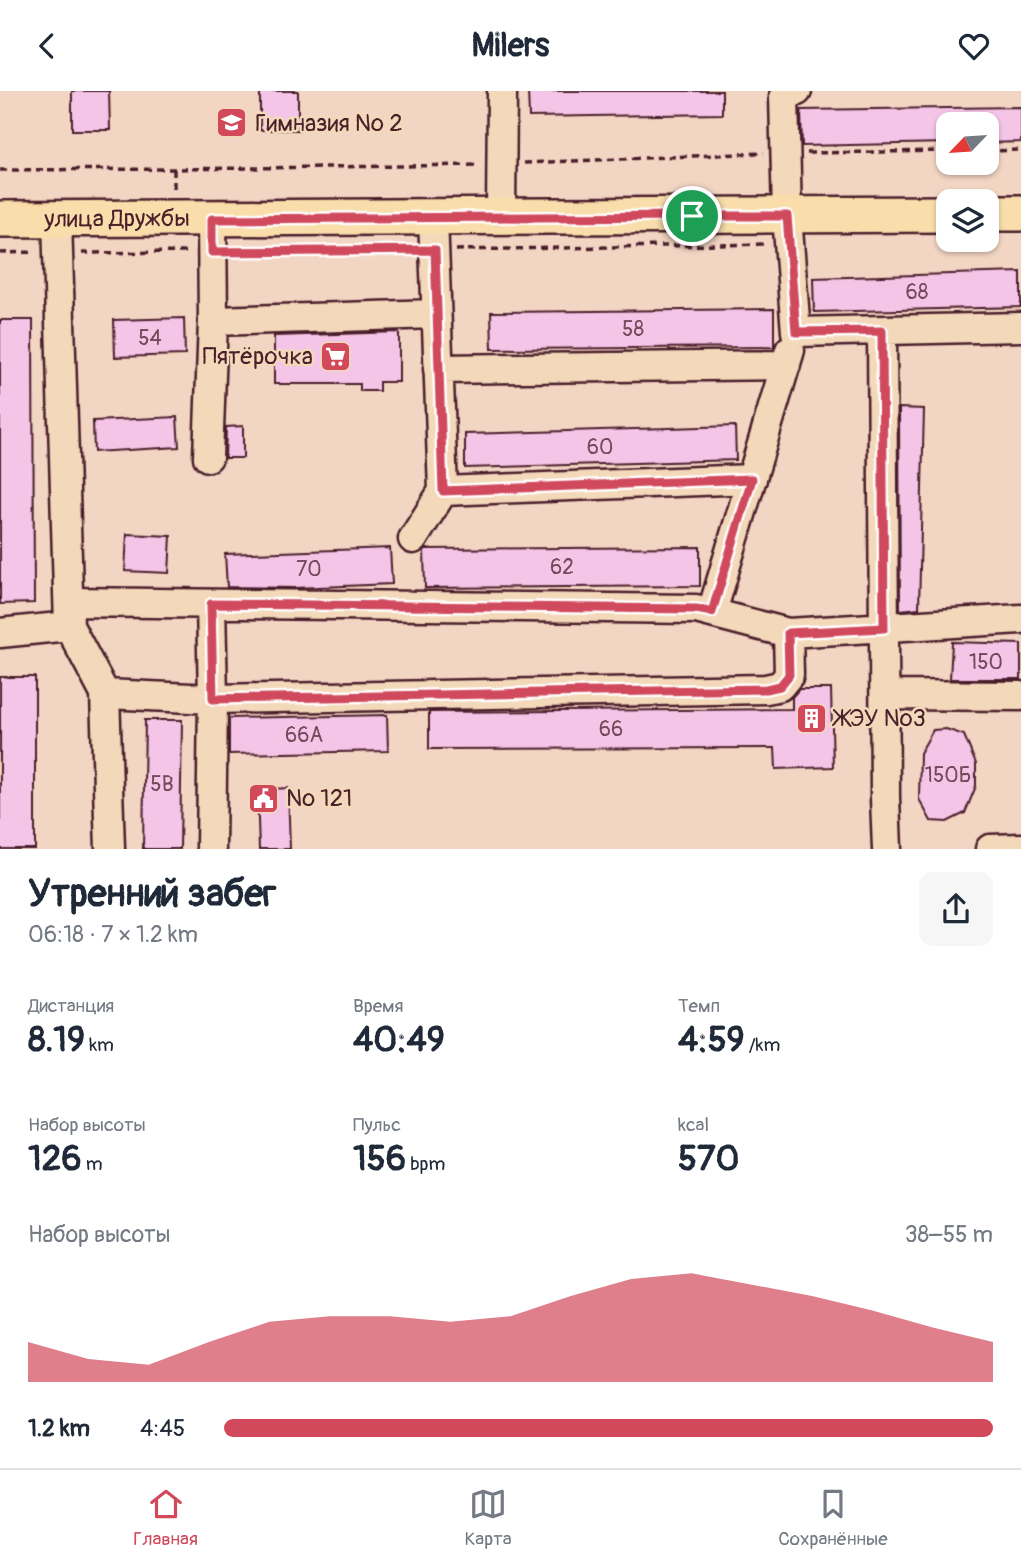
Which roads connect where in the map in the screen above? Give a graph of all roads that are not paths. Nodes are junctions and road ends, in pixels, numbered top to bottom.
1 (502, 91) edge
2 (787, 93) edge
3 (1021, 213) edge
4 (501, 216) junction
5 (0, 219) edge
6 (999, 223) edge
7 (936, 228) edge
8 (788, 230) junction
9 (434, 234) junction
10 (57, 235) junction
11 (212, 235) junction
12 (436, 314) junction
13 (213, 321) junction
14 (1021, 327) edge
15 (882, 331) junction
16 (796, 332) junction
17 (786, 365) junction
18 (438, 369) junction
19 (208, 457) dead end
20 (752, 479) junction
21 (443, 491) junction
22 (413, 539) dead end
23 (211, 604) junction
24 (712, 612) junction
25 (69, 614) junction
26 (1021, 619) edge
27 (884, 628) junction
28 (0, 633) edge
29 (788, 633) junction
30 (105, 694) junction
31 (885, 695) junction
32 (1021, 696) edge
33 (213, 699) junction
34 (1021, 848) edge
35 (110, 849) edge
36 (211, 849) edge
37 (887, 849) edge
38 (990, 849) edge

1 - 4 lane
2 - 8 lane
3 - 6 main road
4 - 8 main road, улица Дружбы
4 - 9 main road, улица Дружбы
5 - 10 main road, улица Дружбы
7 - 8 main road, улица Дружбы
8 - 16 lane
9 - 11 main road, улица Дружбы
9 - 12 lane
10 - 11 main road, улица Дружбы
10 - 25 lane
11 - 13 lane
12 - 13 lane
12 - 18 lane
13 - 19 lane
14 - 15 lane
15 - 16 lane
15 - 27 lane
16 - 17 lane
17 - 18 lane
17 - 20 lane
18 - 21 lane
20 - 21 lane
20 - 24 lane
21 - 22 lane
23 - 24 lane
23 - 25 lane
23 - 33 lane
24 - 29 lane
25 - 28 lane
25 - 30 lane
26 - 27 lane
27 - 29 lane
27 - 31 lane
29 - 33 lane
30 - 33 lane
30 - 35 lane
31 - 32 lane
31 - 37 lane
33 - 36 lane
34 - 38 lane

